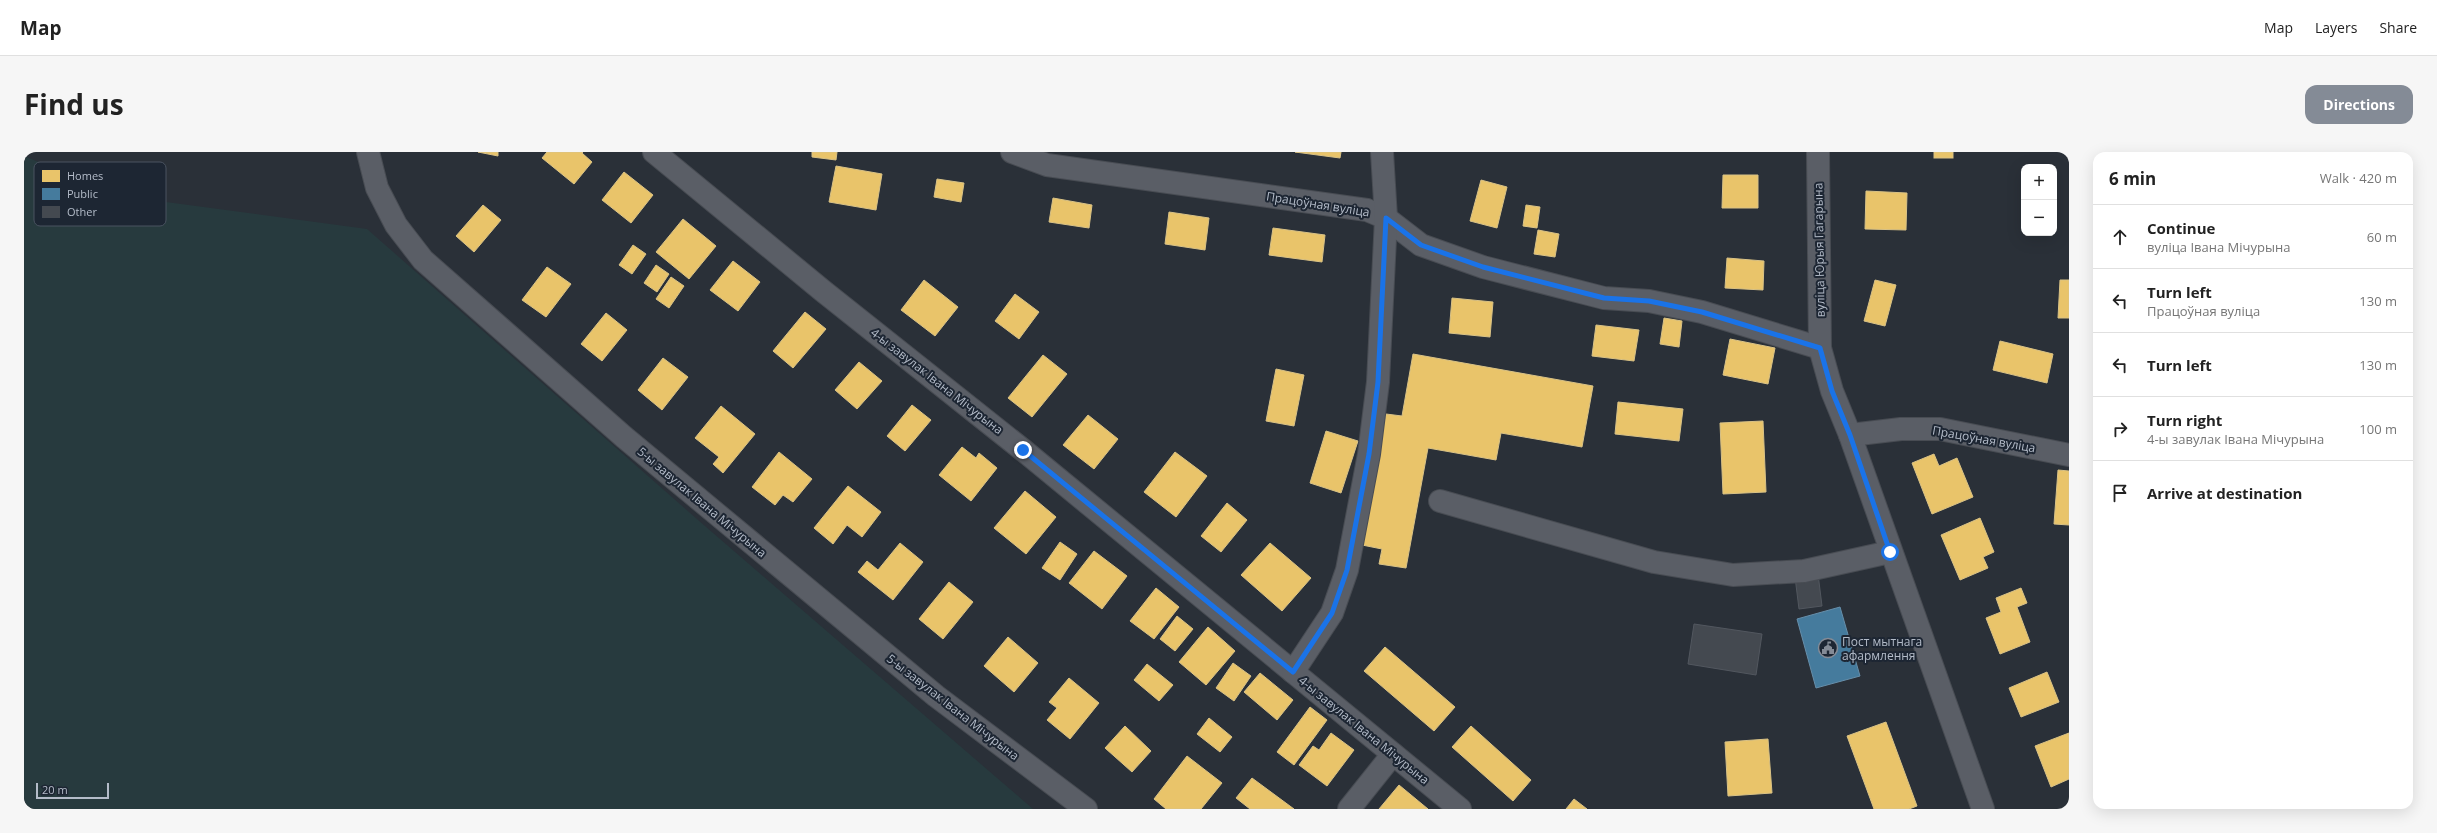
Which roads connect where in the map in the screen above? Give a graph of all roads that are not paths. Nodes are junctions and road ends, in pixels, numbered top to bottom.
1 (368, 152) edge
2 (654, 152) edge
3 (1013, 152) edge
4 (1382, 152) edge
5 (1818, 152) edge
6 (1386, 218) junction
7 (1820, 348) junction
8 (1850, 435) junction
9 (2069, 455) edge
10 (1440, 501) dead end
11 (1890, 552) junction
12 (1293, 672) junction
13 (1393, 754) junction
14 (1086, 809) edge
15 (1349, 809) edge
16 (1460, 809) edge
17 (1983, 809) edge

1 - 14 street, 5-ы завулак Івана Мічурына
2 - 12 street, 4-ы завулак Івана Мічурына
3 - 6 street, Працоўная вуліца
4 - 6 street
5 - 7 street, вуліца Юрыя Гагарына
6 - 7 street, Працоўная вуліца
6 - 12 street
7 - 8 street, вуліца Юрыя Гагарына
8 - 9 street, Працоўная вуліца
8 - 11 street, вуліца Юрыя Гагарына
10 - 11 street
11 - 17 street, вуліца Юрыя Гагарына
12 - 13 street, 4-ы завулак Івана Мічурына
13 - 15 street
13 - 16 street, 4-ы завулак Івана Мічурына

